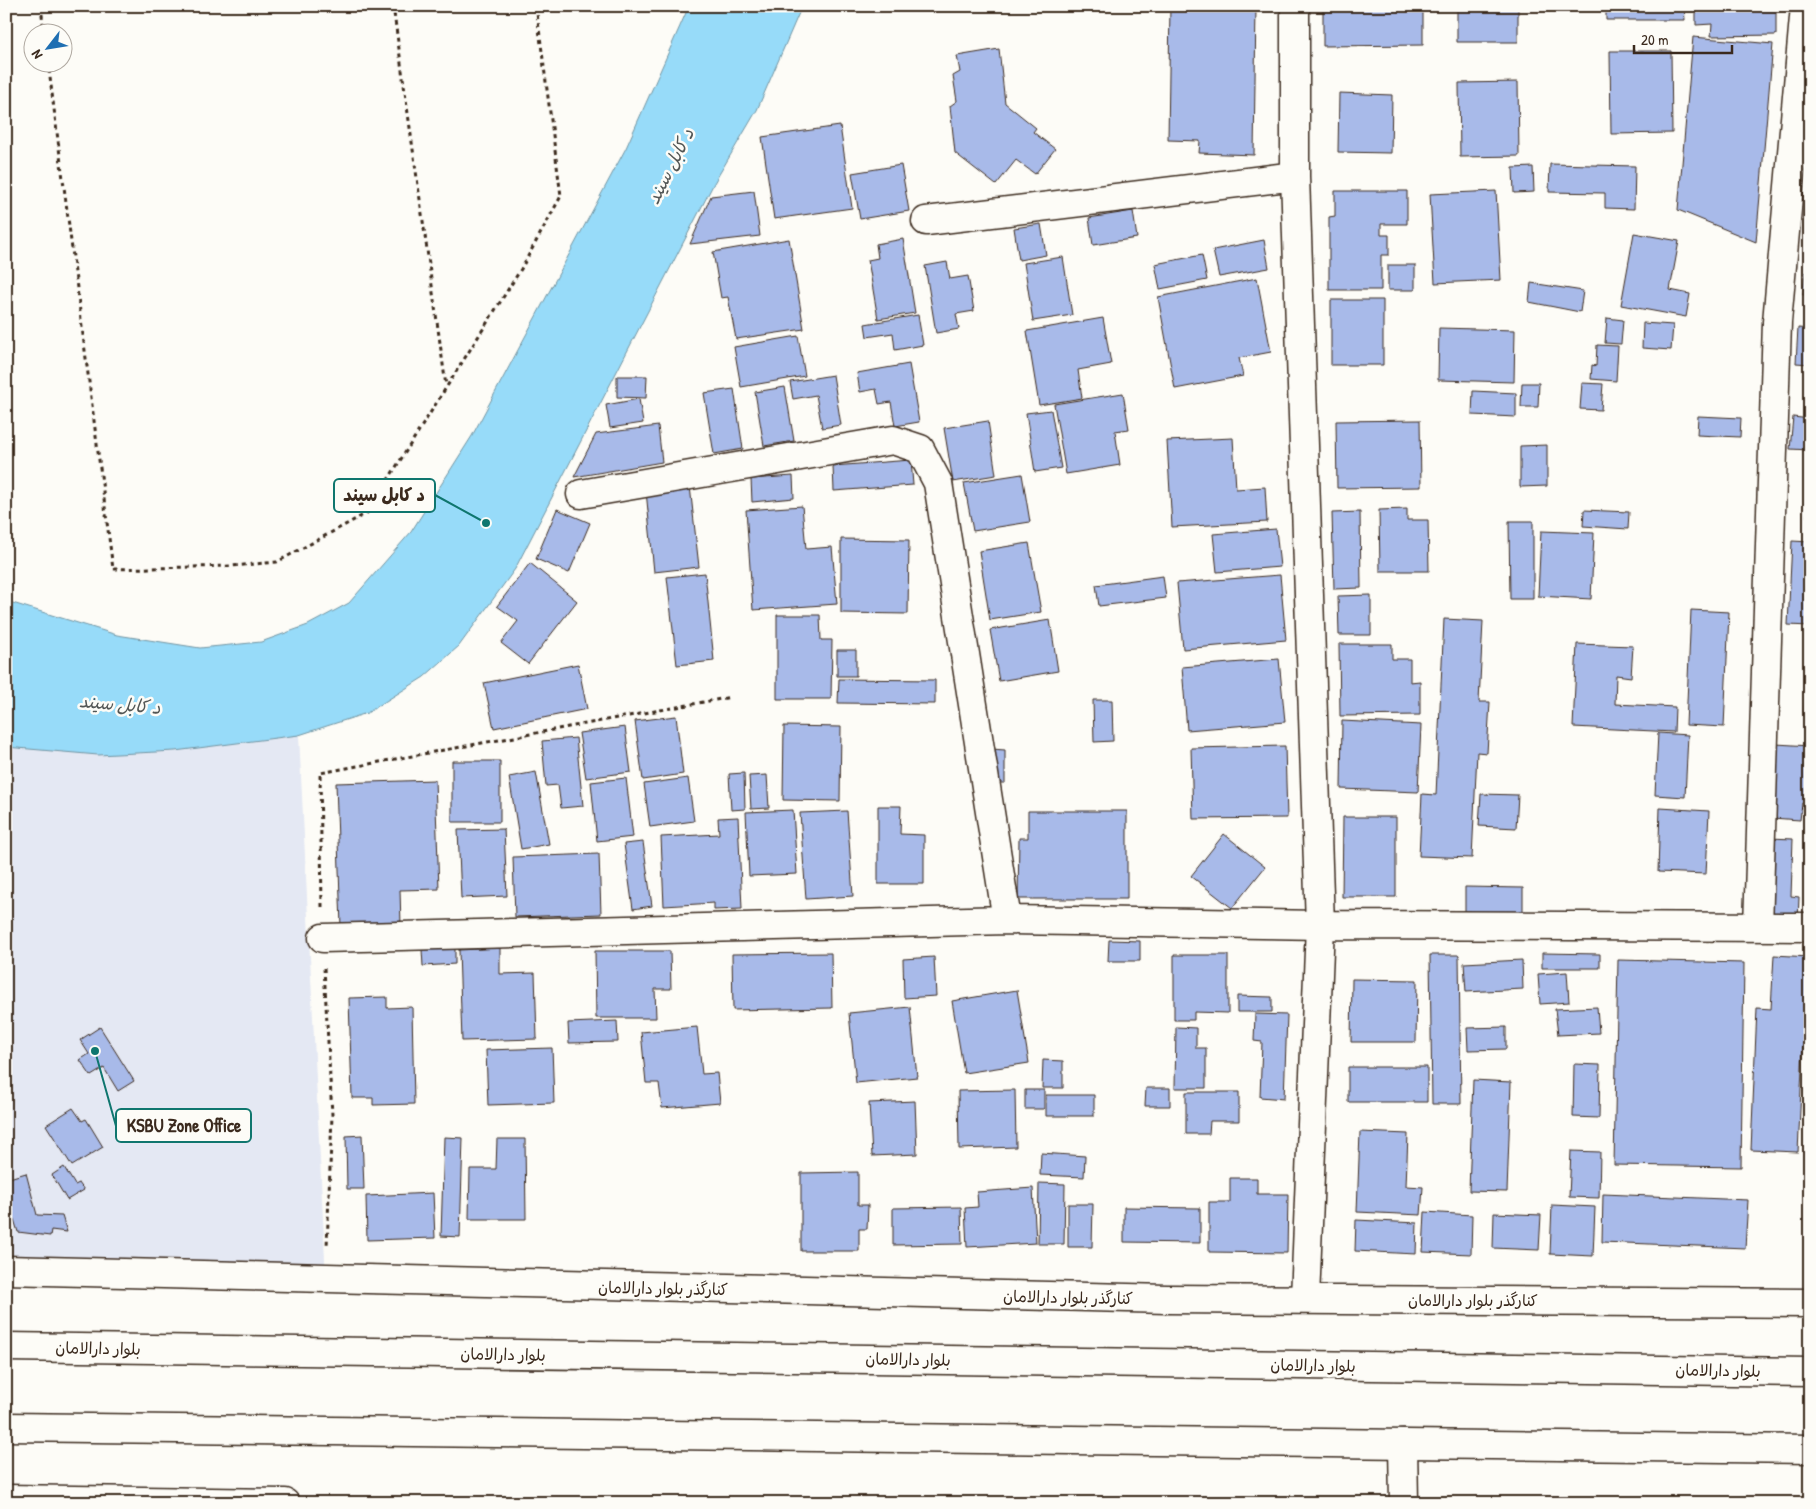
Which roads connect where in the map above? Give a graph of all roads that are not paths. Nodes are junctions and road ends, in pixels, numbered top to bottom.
1 (1295, 6) edge
2 (1805, 6) edge
3 (1295, 176) junction
4 (926, 221) dead end
5 (581, 494) dead end
6 (1007, 920) junction
7 (1320, 925) junction
8 (1758, 927) junction
9 (1810, 927) edge
10 (323, 938) road end
11 (6, 1270) edge
12 (1304, 1299) junction
13 (1810, 1303) edge
14 (6, 1347) edge
15 (1810, 1372) edge
16 (6, 1427) edge
17 (1403, 1444) junction
18 (1810, 1449) edge
19 (6, 1499) edge
20 (54, 1501) edge
21 (285, 1503) edge
22 (1404, 1503) edge

1 - 3 street
2 - 8 street
3 - 4 street
3 - 7 street
5 - 6 street
6 - 7 street
6 - 10 street
7 - 8 street
7 - 12 street
8 - 9 street
11 - 12 street, کنارگذر بلوار دارالامان
12 - 13 street, کنارگذر بلوار دارالامان
14 - 15 street, بلوار دارالامان
16 - 17 street
17 - 18 street
17 - 22 street
19 - 20 street
20 - 21 street

